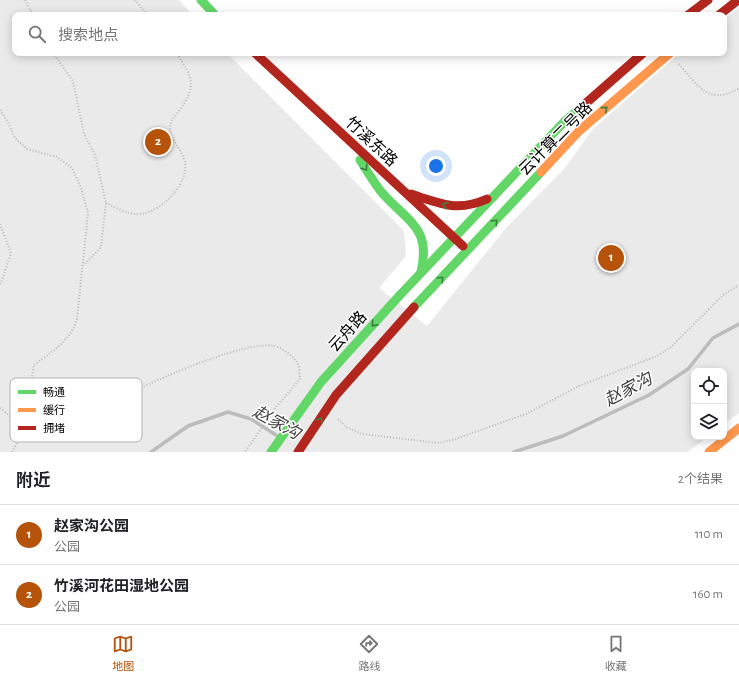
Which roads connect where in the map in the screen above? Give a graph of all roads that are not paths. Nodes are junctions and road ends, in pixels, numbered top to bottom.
1 (201, 0) edge
2 (708, 0) edge
3 (738, 0) edge
4 (212, 12) edge
5 (692, 12) edge
6 (723, 12) edge
7 (258, 56) edge
8 (640, 56) edge
9 (672, 56) edge
10 (344, 135) junction
11 (406, 193) junction
12 (495, 194) junction
13 (454, 237) junction
14 (468, 251) junction
15 (421, 272) junction
16 (739, 428) edge
17 (271, 452) edge
18 (298, 452) edge
19 (709, 452) edge

1 - 4 main road
2 - 5 main road
3 - 6 main road
7 - 10 main road, 竹溪东路
8 - 12 main road, 云计算二号路
14 -> 9 main road, 云计算二号路
10 - 11 main road, 竹溪东路
10 -> 15 main road
12 -> 11 main road
11 - 13 main road, 竹溪东路
12 - 13 main road, 云计算二号路
13 - 14 main road, 竹溪东路
13 - 15 main road, 云舟路
18 -> 14 main road, bridge
15 -> 17 main road, 云舟路, bridge
16 - 19 main road

